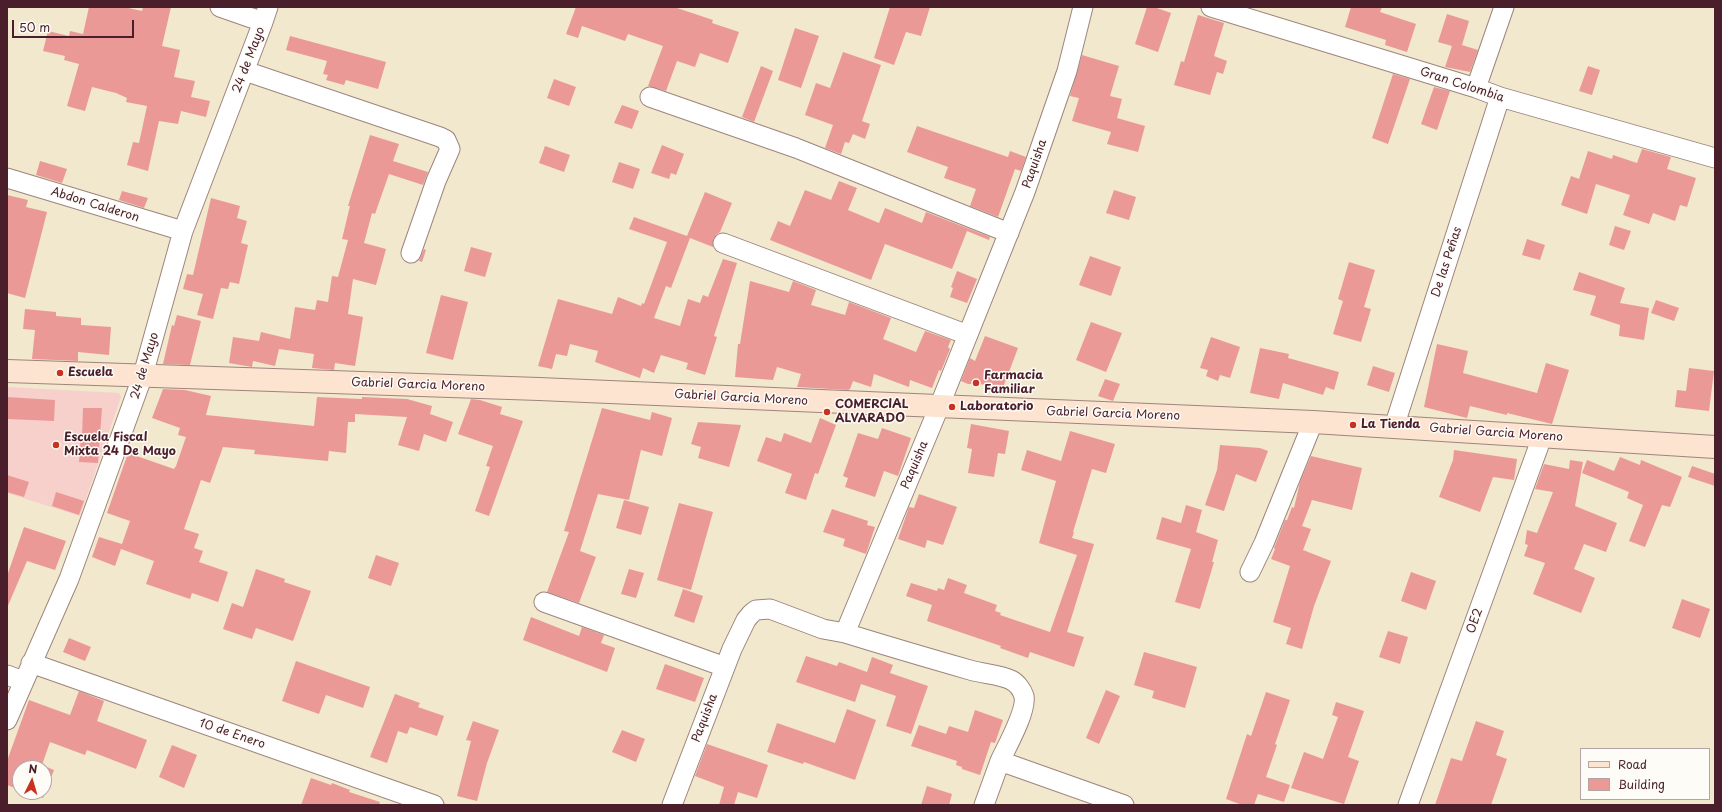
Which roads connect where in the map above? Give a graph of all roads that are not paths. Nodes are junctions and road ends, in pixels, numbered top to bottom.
1 (220, 7) edge
2 (1083, 7) edge
3 (1211, 7) edge
4 (1504, 7) edge
5 (266, 15) edge
6 (245, 71) junction
7 (1476, 88) junction
8 (650, 97) dead end
9 (1500, 97) junction
10 (1715, 158) edge
11 (7, 178) edge
12 (184, 231) junction
13 (1009, 234) junction
14 (723, 243) dead end
15 (411, 253) dead end
16 (968, 335) junction
17 (7, 371) edge
18 (143, 375) junction
19 (939, 407) junction
20 (1313, 422) junction
21 (1394, 427) junction
22 (1542, 437) junction
23 (1715, 447) edge
24 (1250, 572) dead end
25 (544, 602) dead end
26 (845, 633) junction
27 (31, 663) junction
28 (725, 667) junction
29 (15, 678) edge
30 (7, 720) edge
31 (1000, 761) junction
32 (434, 805) edge
33 (672, 805) edge
34 (984, 805) edge
35 (1124, 805) edge
36 (1408, 805) edge

1 - 5 street
2 - 13 street, Paquisha
3 - 7 street, Gran Colombia
4 - 7 street
5 - 6 street, 24 de Mayo
6 - 12 street, 24 de Mayo
6 - 15 street
7 - 9 street, Gran Colombia
8 - 13 street
9 - 10 street, Gran Colombia
9 - 21 street, De las Peñas
11 - 12 street, Abdon Calderon
12 - 18 street, 24 de Mayo
13 - 16 street, Paquisha
14 - 16 street
16 - 19 street, Paquisha
17 - 18 street, Gabriel Garcia Moreno
18 - 19 street, Gabriel Garcia Moreno
18 - 27 street, 24 de Mayo
19 - 20 street, Gabriel Garcia Moreno
19 - 26 street, Paquisha
20 - 21 street, Gabriel Garcia Moreno
20 - 24 street
21 - 22 street, Gabriel Garcia Moreno
22 - 23 street, Gabriel Garcia Moreno
22 - 36 street, OE2
25 - 28 street
26 - 28 street, Paquisha
26 - 31 street
27 - 29 street, 24 de Mayo
27 - 32 street, 10 de Enero
28 - 33 street, Paquisha
29 - 30 street, 24 de Mayo
31 - 34 street
31 - 35 street

